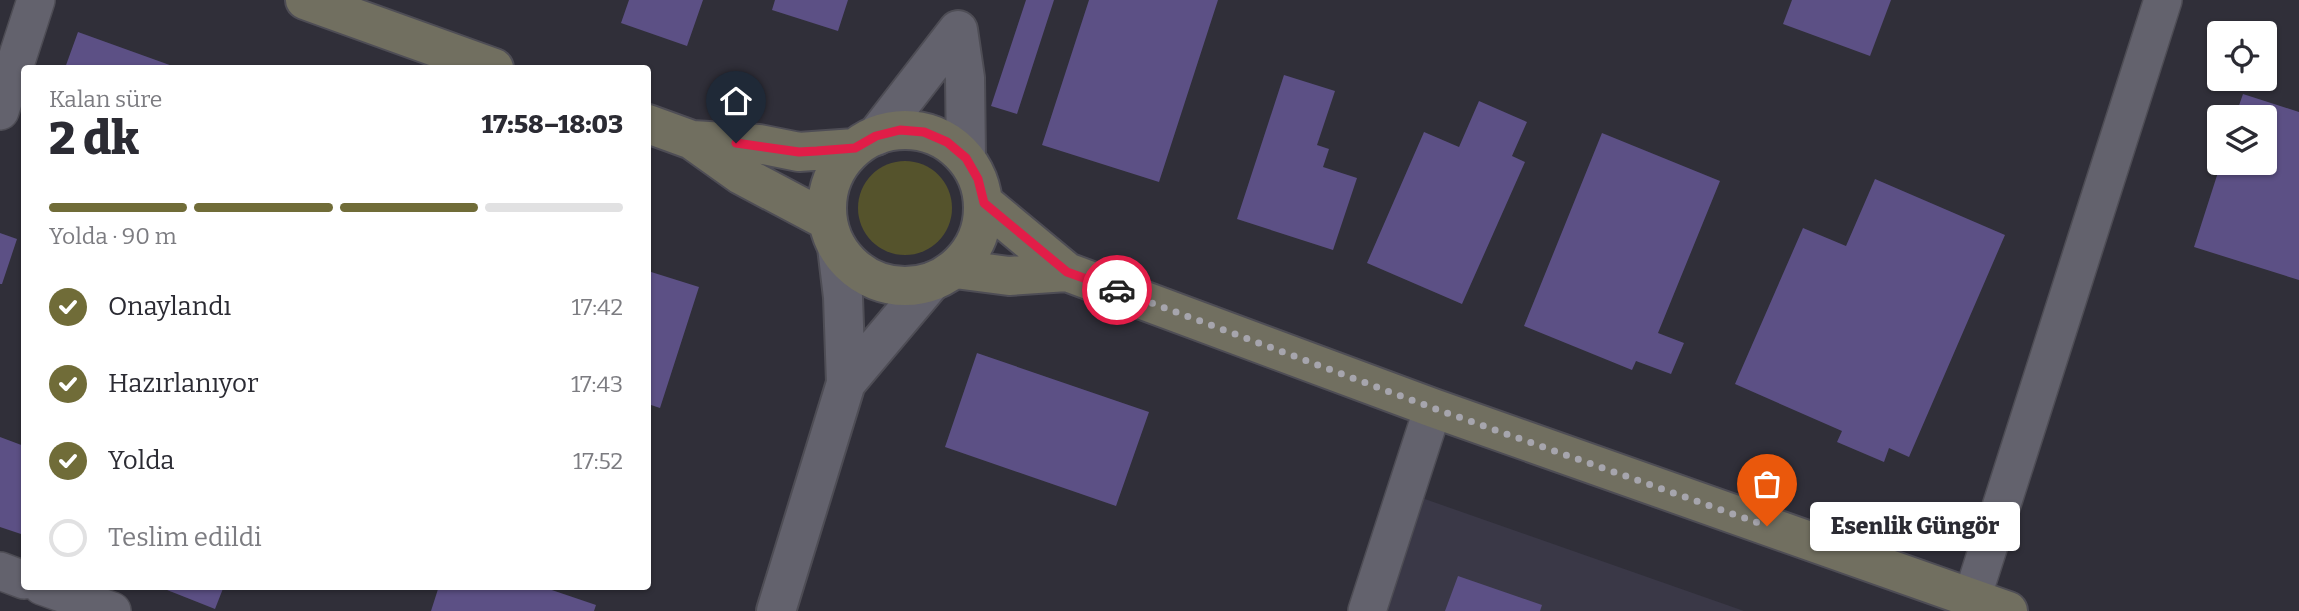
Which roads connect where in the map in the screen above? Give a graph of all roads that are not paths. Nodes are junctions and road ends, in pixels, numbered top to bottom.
1 (36, 0) edge
2 (305, 0) edge
3 (2163, 0) edge
4 (963, 15) edge
5 (486, 65) edge
6 (0, 111) edge
7 (651, 125) edge
8 (692, 140) junction
9 (865, 142) junction
10 (966, 158) junction
11 (984, 203) junction
12 (833, 234) junction
13 (1067, 272) junction
14 (943, 275) junction
15 (846, 383) junction
16 (1433, 408) junction
17 (0, 571) edge
18 (21, 579) edge
19 (53, 590) edge
20 (1972, 598) junction
21 (112, 611) edge
22 (776, 611) edge
23 (1367, 611) edge
24 (2008, 611) edge

1 - 6 street
2 - 5 main road
3 - 20 street
4 - 9 street
4 - 10 street
7 - 8 main road
8 - 9 main road
8 - 12 main road
9 - 10 main road
9 - 12 main road
10 - 11 main road
11 - 13 main road
11 - 14 main road
12 - 14 main road
12 - 15 street
13 - 14 main road
13 - 16 main road
14 - 15 street
15 - 22 street
16 - 20 main road
16 - 23 street
17 - 18 street
19 - 21 street
20 - 24 main road

